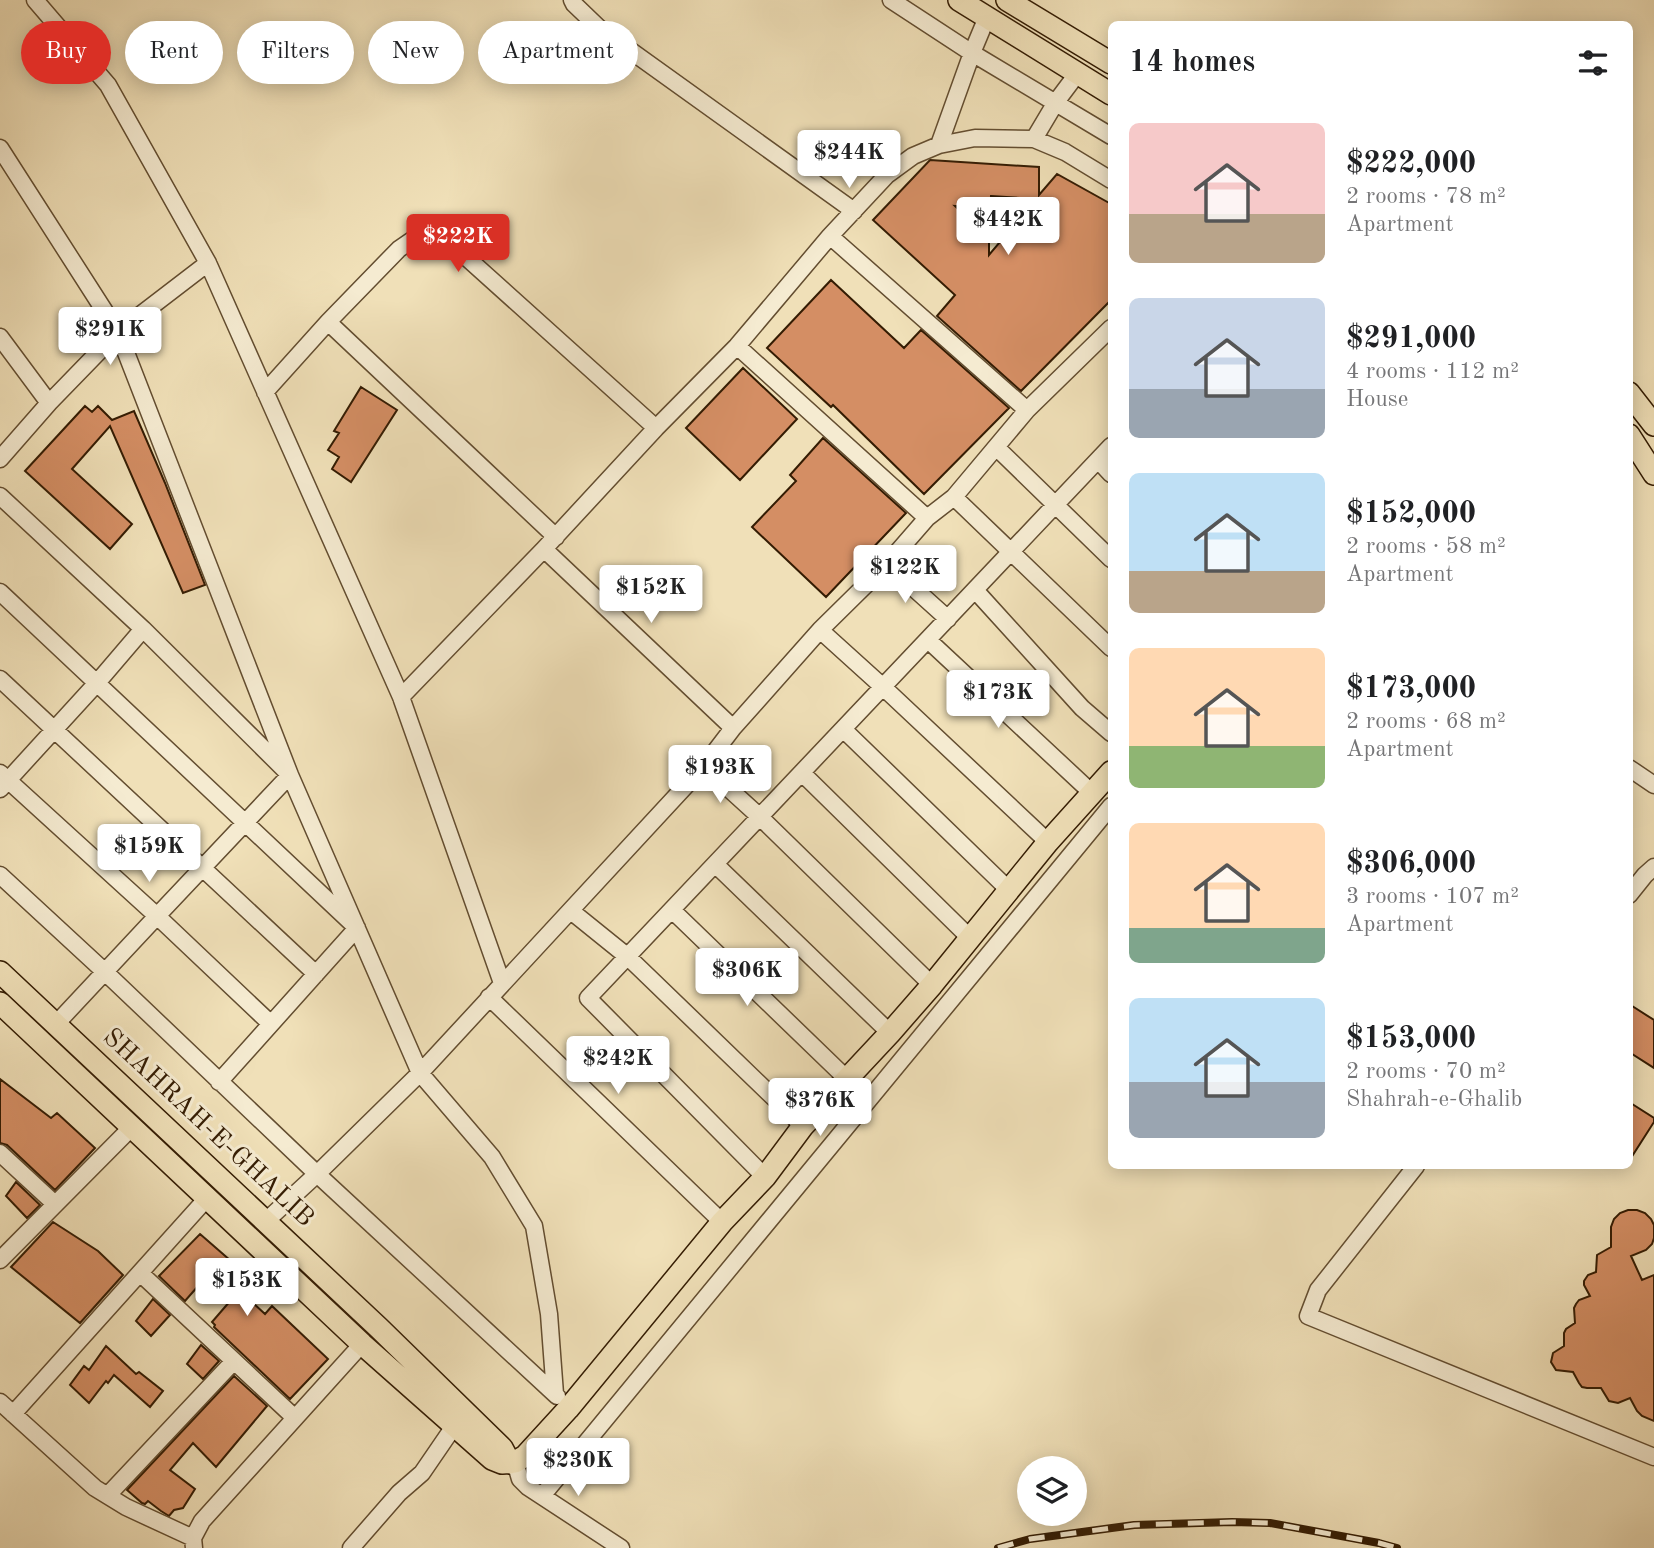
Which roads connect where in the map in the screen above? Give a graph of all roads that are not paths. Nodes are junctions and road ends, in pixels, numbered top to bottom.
1 (35, 0) edge
2 (572, 0) edge
3 (891, 0) edge
4 (959, 0) edge
5 (1007, 0) edge
6 (987, 17) junction
7 (972, 53) junction
8 (1108, 61) edge
9 (1077, 74) junction
10 (1108, 92) edge
11 (1056, 102) junction
12 (1108, 134) edge
13 (1034, 139) junction
14 (939, 145) junction
15 (0, 148) edge
16 (1108, 178) edge
17 (854, 211) junction
18 (830, 236) junction
19 (208, 263) junction
20 (328, 322) junction
21 (1108, 331) edge
22 (118, 332) junction
23 (0, 337) edge
24 (737, 346) junction
25 (265, 392) junction
26 (1633, 398) edge
27 (49, 403) junction
28 (1027, 410) junction
29 (1654, 425) edge
30 (656, 428) junction
31 (1633, 441) edge
32 (996, 447) junction
33 (1108, 449) edge
34 (0, 459) edge
35 (1098, 460) junction
36 (1108, 471) edge
37 (1654, 474) edge
38 (0, 496) edge
39 (954, 497) junction
40 (1055, 505) junction
41 (927, 518) junction
42 (556, 537) junction
43 (544, 549) junction
44 (1011, 551) junction
45 (1108, 556) edge
46 (887, 564) junction
47 (975, 590) junction
48 (0, 593) edge
49 (948, 619) junction
50 (143, 629) junction
51 (820, 630) junction
52 (928, 640) junction
53 (1108, 645) edge
54 (0, 679) edge
55 (96, 684) junction
56 (883, 687) junction
57 (401, 697) junction
58 (733, 727) junction
59 (844, 729) junction
60 (54, 730) junction
61 (1108, 730) edge
62 (704, 766) junction
63 (1633, 771) edge
64 (802, 773) junction
65 (290, 775) junction
66 (1108, 776) edge
67 (3, 781) edge
68 (1654, 785) edge
69 (1093, 794) junction
70 (1108, 810) edge
71 (760, 817) junction
72 (246, 823) junction
73 (1048, 842) junction
74 (715, 864) junction
75 (1654, 867) edge
76 (202, 869) junction
77 (0, 875) edge
78 (1633, 890) edge
79 (1010, 891) junction
80 (672, 910) junction
81 (571, 911) junction
82 (156, 916) junction
83 (357, 928) junction
84 (970, 938) junction
85 (628, 957) junction
86 (0, 972) edge
87 (105, 972) junction
88 (316, 974) junction
89 (502, 983) junction
90 (932, 985) junction
91 (489, 997) junction
92 (0, 1003) edge
93 (56, 1024) junction
94 (271, 1024) junction
95 (890, 1033) junction
96 (420, 1073) junction
97 (847, 1079) junction
98 (219, 1082) junction
99 (803, 1126) junction
100 (132, 1127) junction
101 (2, 1160) edge
102 (1414, 1169) edge
103 (317, 1174) junction
104 (765, 1177) junction
105 (208, 1197) junction
106 (55, 1204) junction
107 (266, 1222) junction
108 (722, 1222) junction
109 (0, 1260) edge
110 (140, 1273) junction
111 (362, 1343) junction
112 (233, 1361) junction
113 (562, 1401) junction
114 (0, 1402) edge
115 (13, 1414) junction
116 (295, 1418) junction
117 (459, 1418) junction
118 (1654, 1457) edge
119 (512, 1462) junction
120 (108, 1495) junction
121 (542, 1496) junction
122 (193, 1543) edge
123 (351, 1548) edge
124 (621, 1548) edge

1 - 19 street
2 - 17 street
3 - 7 street
4 - 6 main road
5 - 8 main road
6 - 7 street
6 - 9 main road
7 - 11 street
7 - 14 street
9 - 10 main road
9 - 11 street
11 - 12 street
11 - 13 street
13 - 14 street
13 - 16 street
14 - 17 street
15 - 22 street
17 - 18 street
18 - 24 street
18 - 28 street
19 - 22 street
19 - 25 street
20 - 25 street
20 - 30 street
20 - 42 street
21 - 28 street
22 - 27 street
22 - 65 street
23 - 27 street
24 - 30 street
24 - 41 street
25 - 57 street
26 - 29 main road
27 - 34 street
28 - 32 street
30 - 42 street
31 - 37 main road
32 - 39 street
32 - 40 street
33 - 35 street
35 - 36 street
35 - 40 street
38 - 50 street
39 - 41 street
39 - 44 street
40 - 44 street
40 - 45 street
41 - 46 street
42 - 43 street
43 - 57 street
43 - 58 street
44 - 47 street
44 - 53 street
46 - 49 street
46 - 51 street
47 - 49 street
47 - 61 street
48 - 55 street
49 - 52 street
50 - 55 street
50 - 65 street
51 - 56 street
51 - 58 street
52 - 56 street
52 - 69 street
54 - 60 street
55 - 60 street
55 - 72 street
56 - 59 street
56 - 73 street
57 - 89 street
58 - 62 street
59 - 64 street
59 - 79 street
60 - 67 street
60 - 76 street
62 - 71 street
62 - 81 street
63 - 68 street
64 - 71 street
64 - 84 street
65 - 72 street
65 - 83 street
66 - 69 main road
67 - 82 street
69 - 73 main road
70 - 121 street
71 - 74 street
71 - 90 street
72 - 76 street
72 - 83 street
73 - 79 main road
74 - 80 street
74 - 95 street
75 - 78 street
76 - 82 street
76 - 88 street
77 - 87 street
79 - 84 main road
80 - 85 street
80 - 97 street
81 - 85 street
81 - 89 street
82 - 87 street
82 - 94 street
83 - 88 street
83 - 96 street
84 - 90 main road
85 - 99 street
85 - 104 street
86 - 93 main road, SHAHRAH-E-GHALIB
87 - 93 street
87 - 98 street
88 - 94 street
89 - 91 street
90 - 95 main road
91 - 96 street
91 - 108 street
92 - 100 main road, SHAHRAH-E-GHALIB
93 - 107 main road, SHAHRAH-E-GHALIB
94 - 98 street
95 - 97 main road
96 - 103 street
96 - 113 street
97 - 99 main road
98 - 103 street
99 - 104 main road
100 - 105 main road, SHAHRAH-E-GHALIB
100 - 106 street
101 - 106 street
102 - 118 street
103 - 107 street
103 - 113 street
104 - 108 main road
105 - 110 street
105 - 111 main road, SHAHRAH-E-GHALIB
106 - 109 street
107 - 117 main road, SHAHRAH-E-GHALIB
108 - 113 main road
110 - 112 street
110 - 115 street
111 - 116 street
111 - 117 main road, SHAHRAH-E-GHALIB
112 - 116 street
112 - 120 street
113 - 119 main road
114 - 115 street
115 - 120 street
116 - 122 street
117 - 119 main road, SHAHRAH-E-GHALIB
117 - 123 street
119 - 121 street
120 - 122 street
121 - 124 street

